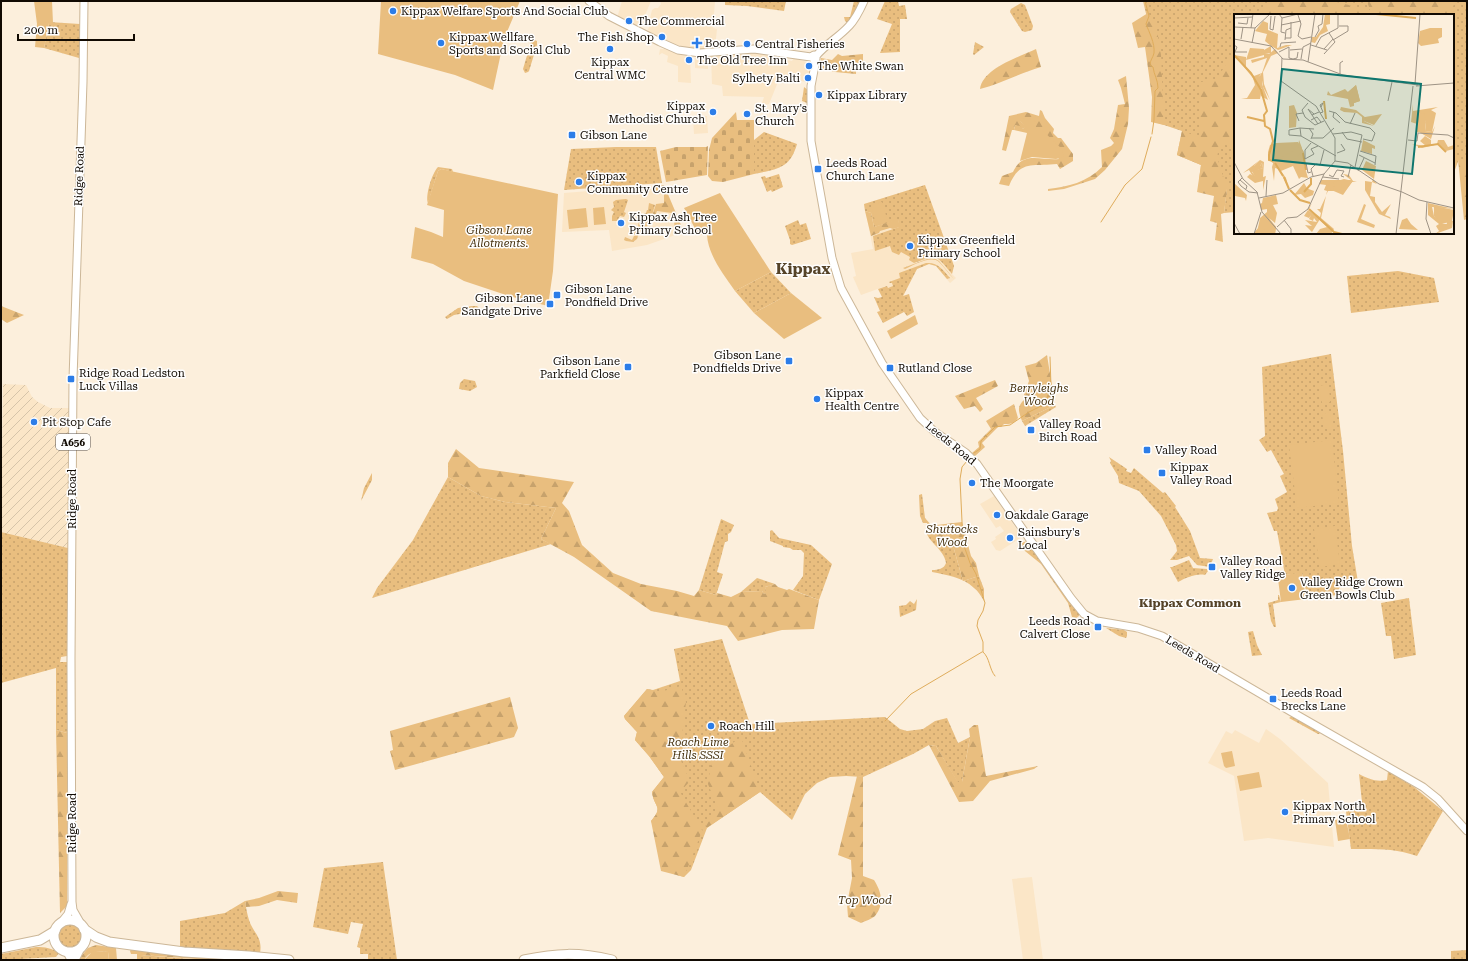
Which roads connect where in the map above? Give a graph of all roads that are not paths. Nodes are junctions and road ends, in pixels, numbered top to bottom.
1 (84, 1) edge
2 (589, 1) edge
3 (864, 1) edge
4 (814, 58) junction
5 (1467, 831) edge
6 (72, 902) junction
7 (82, 926) junction
8 (58, 928) junction
9 (34, 941) junction
10 (109, 942) junction
11 (58, 946) junction
12 (82, 947) junction
13 (1, 948) edge
14 (69, 956) edge
15 (75, 960) edge
16 (289, 960) edge
17 (524, 960) edge
18 (612, 960) edge

1 - 6 main road, Ridge Road / A656
2 - 4 main road
3 - 4 main road
4 - 5 main road, Leeds Road
6 - 7 main road, Ridge Road / A656
6 - 8 main road, Ridge Road / A656
7 - 8 highway
7 - 10 highway
7 - 12 highway
8 - 9 highway
8 - 11 highway
9 - 11 highway
9 - 13 highway
10 - 12 highway
10 - 16 highway
11 - 14 highway
12 - 14 highway
12 - 15 main road
17 - 18 highway

